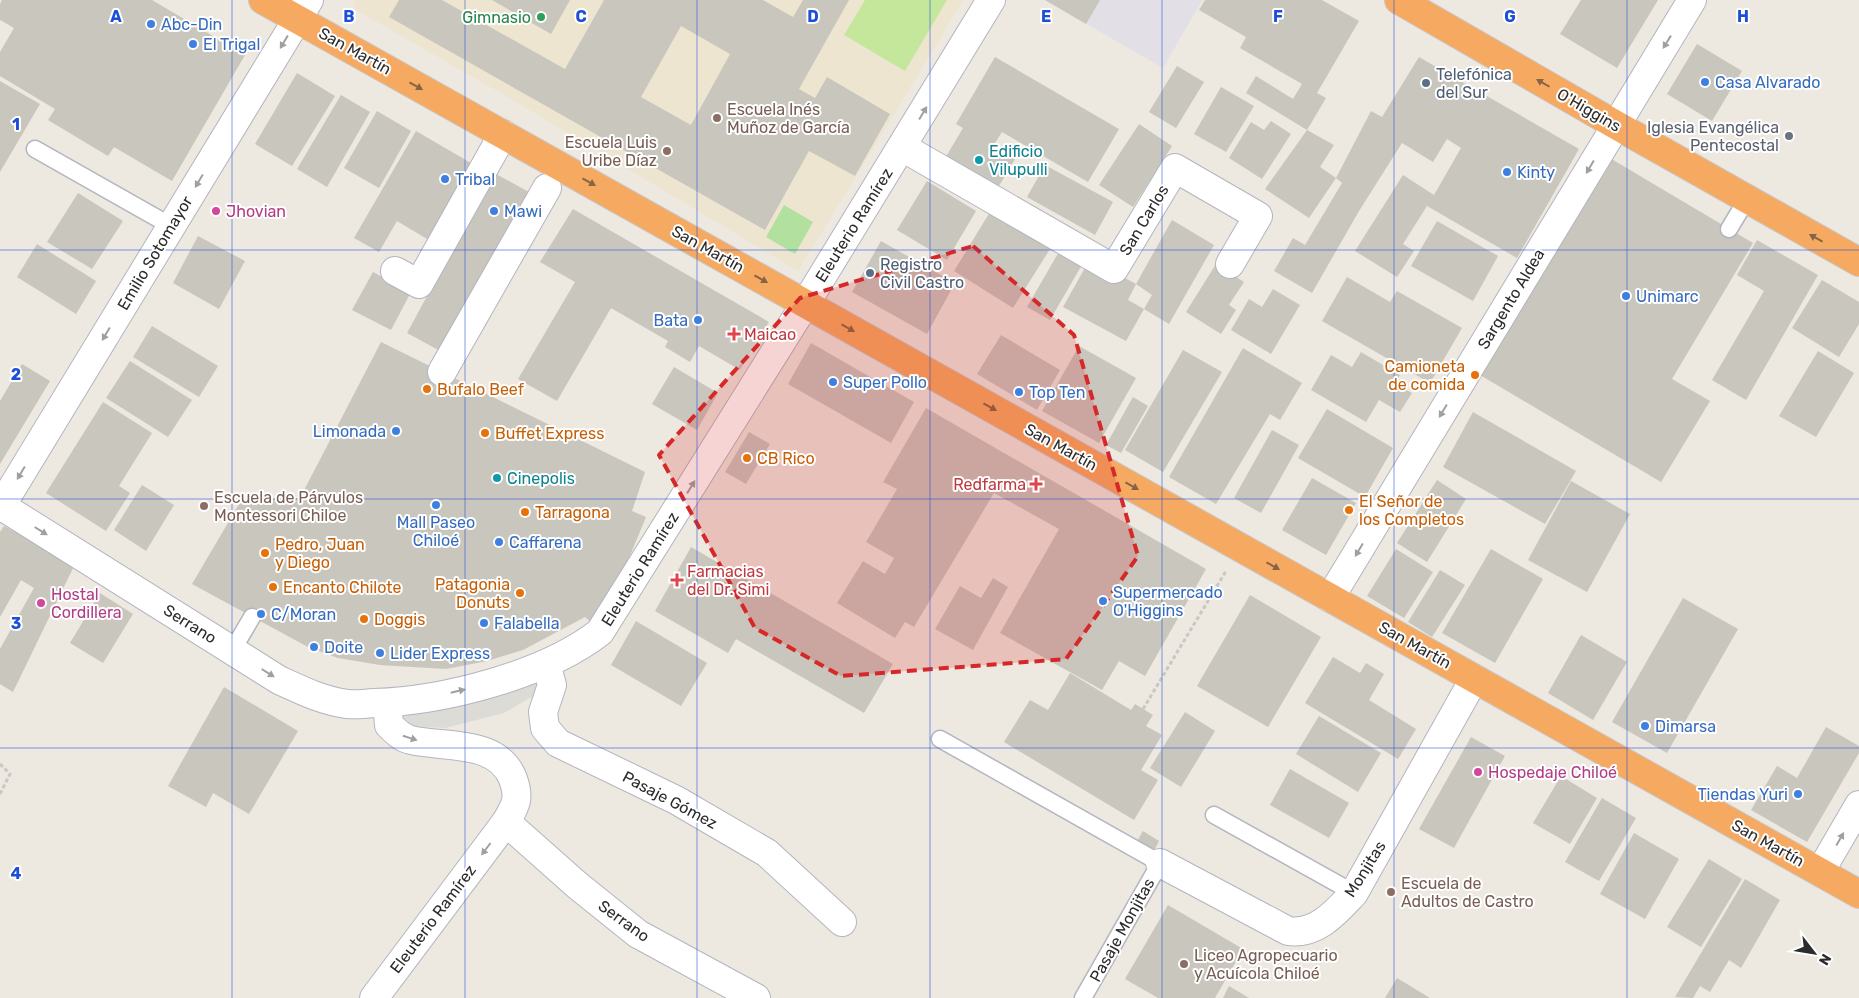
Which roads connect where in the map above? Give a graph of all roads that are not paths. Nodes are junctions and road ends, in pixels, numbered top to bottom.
1 (264, 0) edge
2 (991, 0) edge
3 (1399, 0) edge
4 (1692, 0) edge
5 (303, 9) edge
6 (1616, 125) junction
7 (502, 134) junction
8 (902, 147) junction
9 (35, 149) dead end
10 (547, 188) dead end
11 (1747, 198) junction
12 (172, 226) junction
13 (1729, 229) dead end
14 (1859, 262) edge
15 (1230, 264) dead end
16 (395, 271) dead end
17 (806, 304) junction
18 (442, 372) dead end
19 (0, 506) edge
20 (1330, 598) junction
21 (252, 617) dead end
22 (232, 651) junction
23 (546, 664) junction
24 (1474, 678) junction
25 (393, 703) junction
26 (940, 739) dead end
27 (1859, 805) edge
28 (1214, 815) dead end
29 (506, 822) junction
30 (1160, 863) junction
31 (1820, 872) junction
32 (1354, 893) junction
33 (1859, 894) edge
34 (842, 922) dead end
35 (374, 998) edge
36 (756, 998) edge
37 (1084, 998) edge

1 - 5 highway, San Martín
8 -> 2 street, Eleuterio Ramírez
6 -> 3 highway, O'Higgins
4 -> 6 street, Sargento Aldea
5 -> 7 highway, San Martín
5 -> 12 street, Emilio Sotomayor
6 - 11 highway, O'Higgins
6 -> 20 street, Sargento Aldea
7 - 16 street
7 -> 17 highway, San Martín
8 - 15 street, San Carlos
8 - 17 street, Eleuterio Ramírez
9 - 12 lane
10 - 18 street
11 - 13 lane
14 -> 11 highway, O'Higgins
12 -> 19 street, Emilio Sotomayor
17 -> 20 highway, San Martín
23 -> 17 street, Eleuterio Ramírez
19 -> 22 street, Serrano
20 - 24 highway, San Martín
21 - 22 lane
22 -> 25 street, Serrano
25 -> 23 street, Eleuterio Ramírez
23 - 34 street, Pasaje Gómez
24 - 31 highway, San Martín
24 - 32 street, Monjitas
25 -> 29 street, Eleuterio Ramírez
26 - 30 lane
31 -> 27 street
28 - 32 lane
29 -> 35 street, Eleuterio Ramírez
29 - 36 street, Serrano
30 - 32 street, Monjitas
30 - 37 lane, Pasaje Monjitas
31 - 33 highway, San Martín

